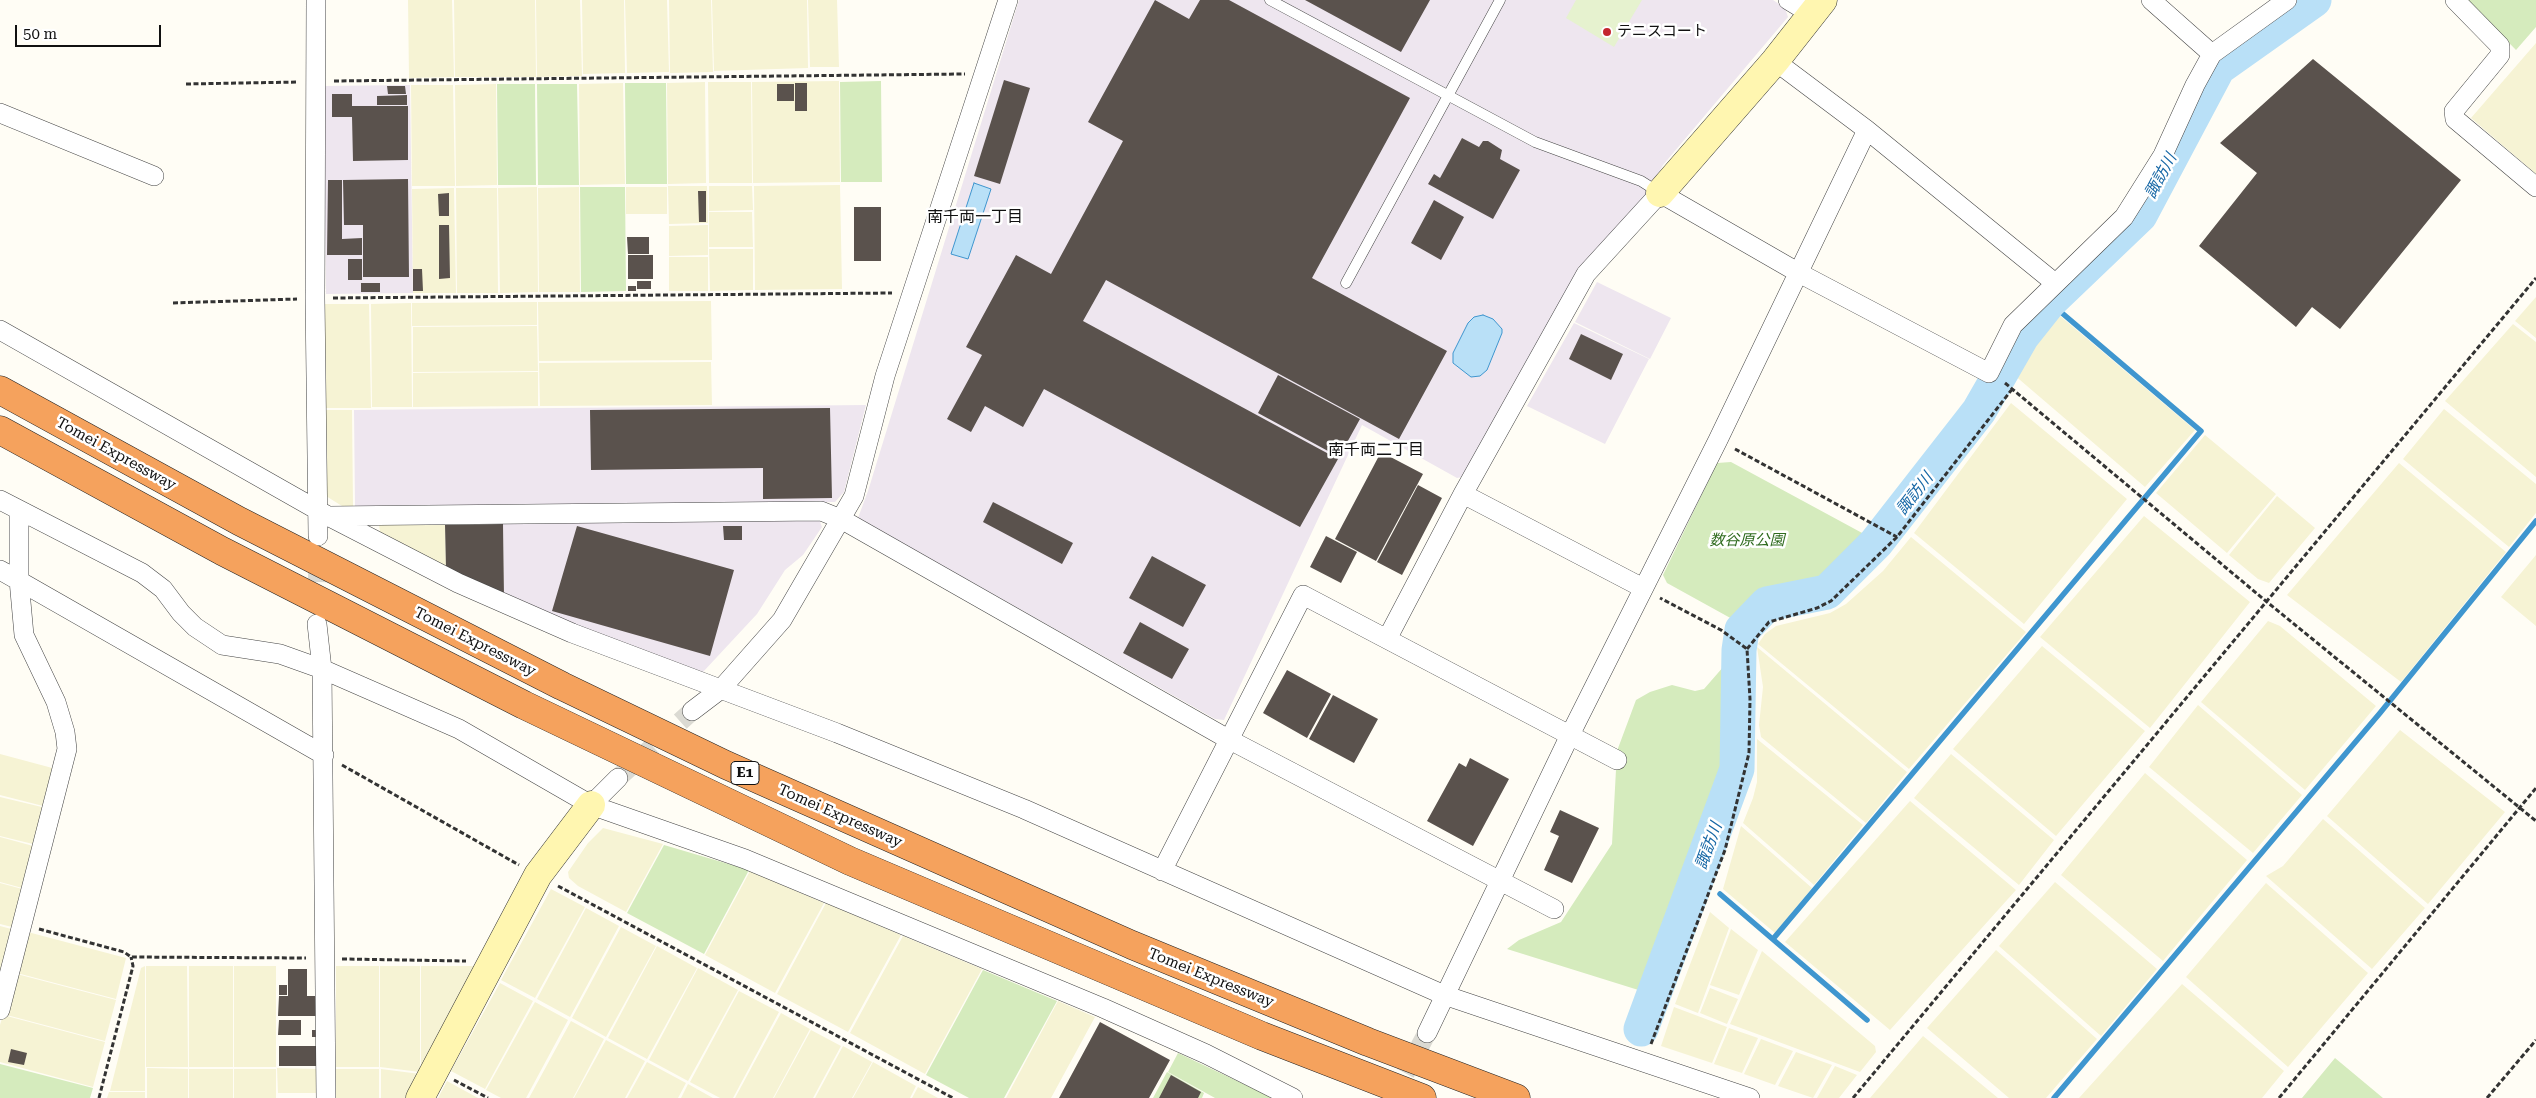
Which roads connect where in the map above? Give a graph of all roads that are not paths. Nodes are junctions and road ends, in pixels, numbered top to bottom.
1 (316, 0) edge
2 (1008, 0) edge
3 (1270, 0) edge
4 (1500, 0) edge
5 (1788, 0) edge
6 (2151, 0) edge
7 (2287, 0) edge
8 (2455, 0) edge
9 (1817, 7) edge
10 (2212, 54) junction
11 (1775, 61) junction
12 (1449, 95) junction
13 (0, 114) edge
14 (1866, 130) junction
15 (154, 176) dead end
16 (2536, 186) edge
17 (1660, 193) junction
18 (1799, 273) junction
19 (1346, 283) dead end
20 (2055, 283) junction
21 (0, 330) edge
22 (0, 390) edge
23 (0, 430) edge
24 (1463, 494) junction
25 (0, 500) edge
26 (19, 511) junction
27 (322, 511) junction
28 (841, 519) junction
29 (318, 536) tunnel mouth
30 (0, 570) edge
31 (19, 580) junction
32 (1643, 588) junction
33 (317, 624) tunnel mouth
34 (1387, 639) junction
35 (322, 669) junction
36 (721, 689) junction
37 (692, 711) tunnel mouth
38 (1570, 735) junction
39 (1228, 739) junction
40 (324, 755) junction
41 (1617, 760) dead end
42 (618, 778) tunnel mouth
43 (591, 805) junction
44 (1162, 871) junction
45 (1500, 882) junction
46 (1554, 910) dead end
47 (1444, 995) junction
48 (0, 1010) edge
49 (1427, 1032) tunnel mouth
50 (326, 1098) edge
51 (420, 1098) edge
52 (1293, 1098) edge
53 (1422, 1098) edge
54 (1516, 1098) edge
55 (1750, 1098) edge

1 - 27 street
2 - 28 street
3 - 12 lane
4 - 12 lane
5 - 9 street
6 - 10 street
7 - 10 street
8 - 16 street
9 - 11 street
10 - 20 street
11 - 14 street
11 - 17 street
12 - 17 lane
12 - 19 lane
13 - 15 street
14 - 18 street
14 - 20 street
17 - 18 street
17 - 24 street
18 - 20 street
18 - 32 street
21 - 27 street
22 - 54 highway, Tomei Expressway / E1
23 - 53 highway, E1
24 - 32 street
24 - 34 street
25 - 26 street
26 - 31 street
26 - 35 street
27 - 28 street
27 - 29 street
27 - 36 street
28 - 36 street
28 - 39 street
30 - 31 street
31 - 40 street
31 - 48 street
32 - 38 street
33 - 35 street
34 - 38 street
34 - 39 street
35 - 40 street
35 - 43 street
36 - 37 street
36 - 44 street
38 - 41 street
38 - 45 street
39 - 44 street
39 - 45 street
40 - 50 street
42 - 43 street
43 - 51 street
43 - 52 street
44 - 47 street
45 - 46 street
45 - 47 street
47 - 49 street
47 - 55 street

